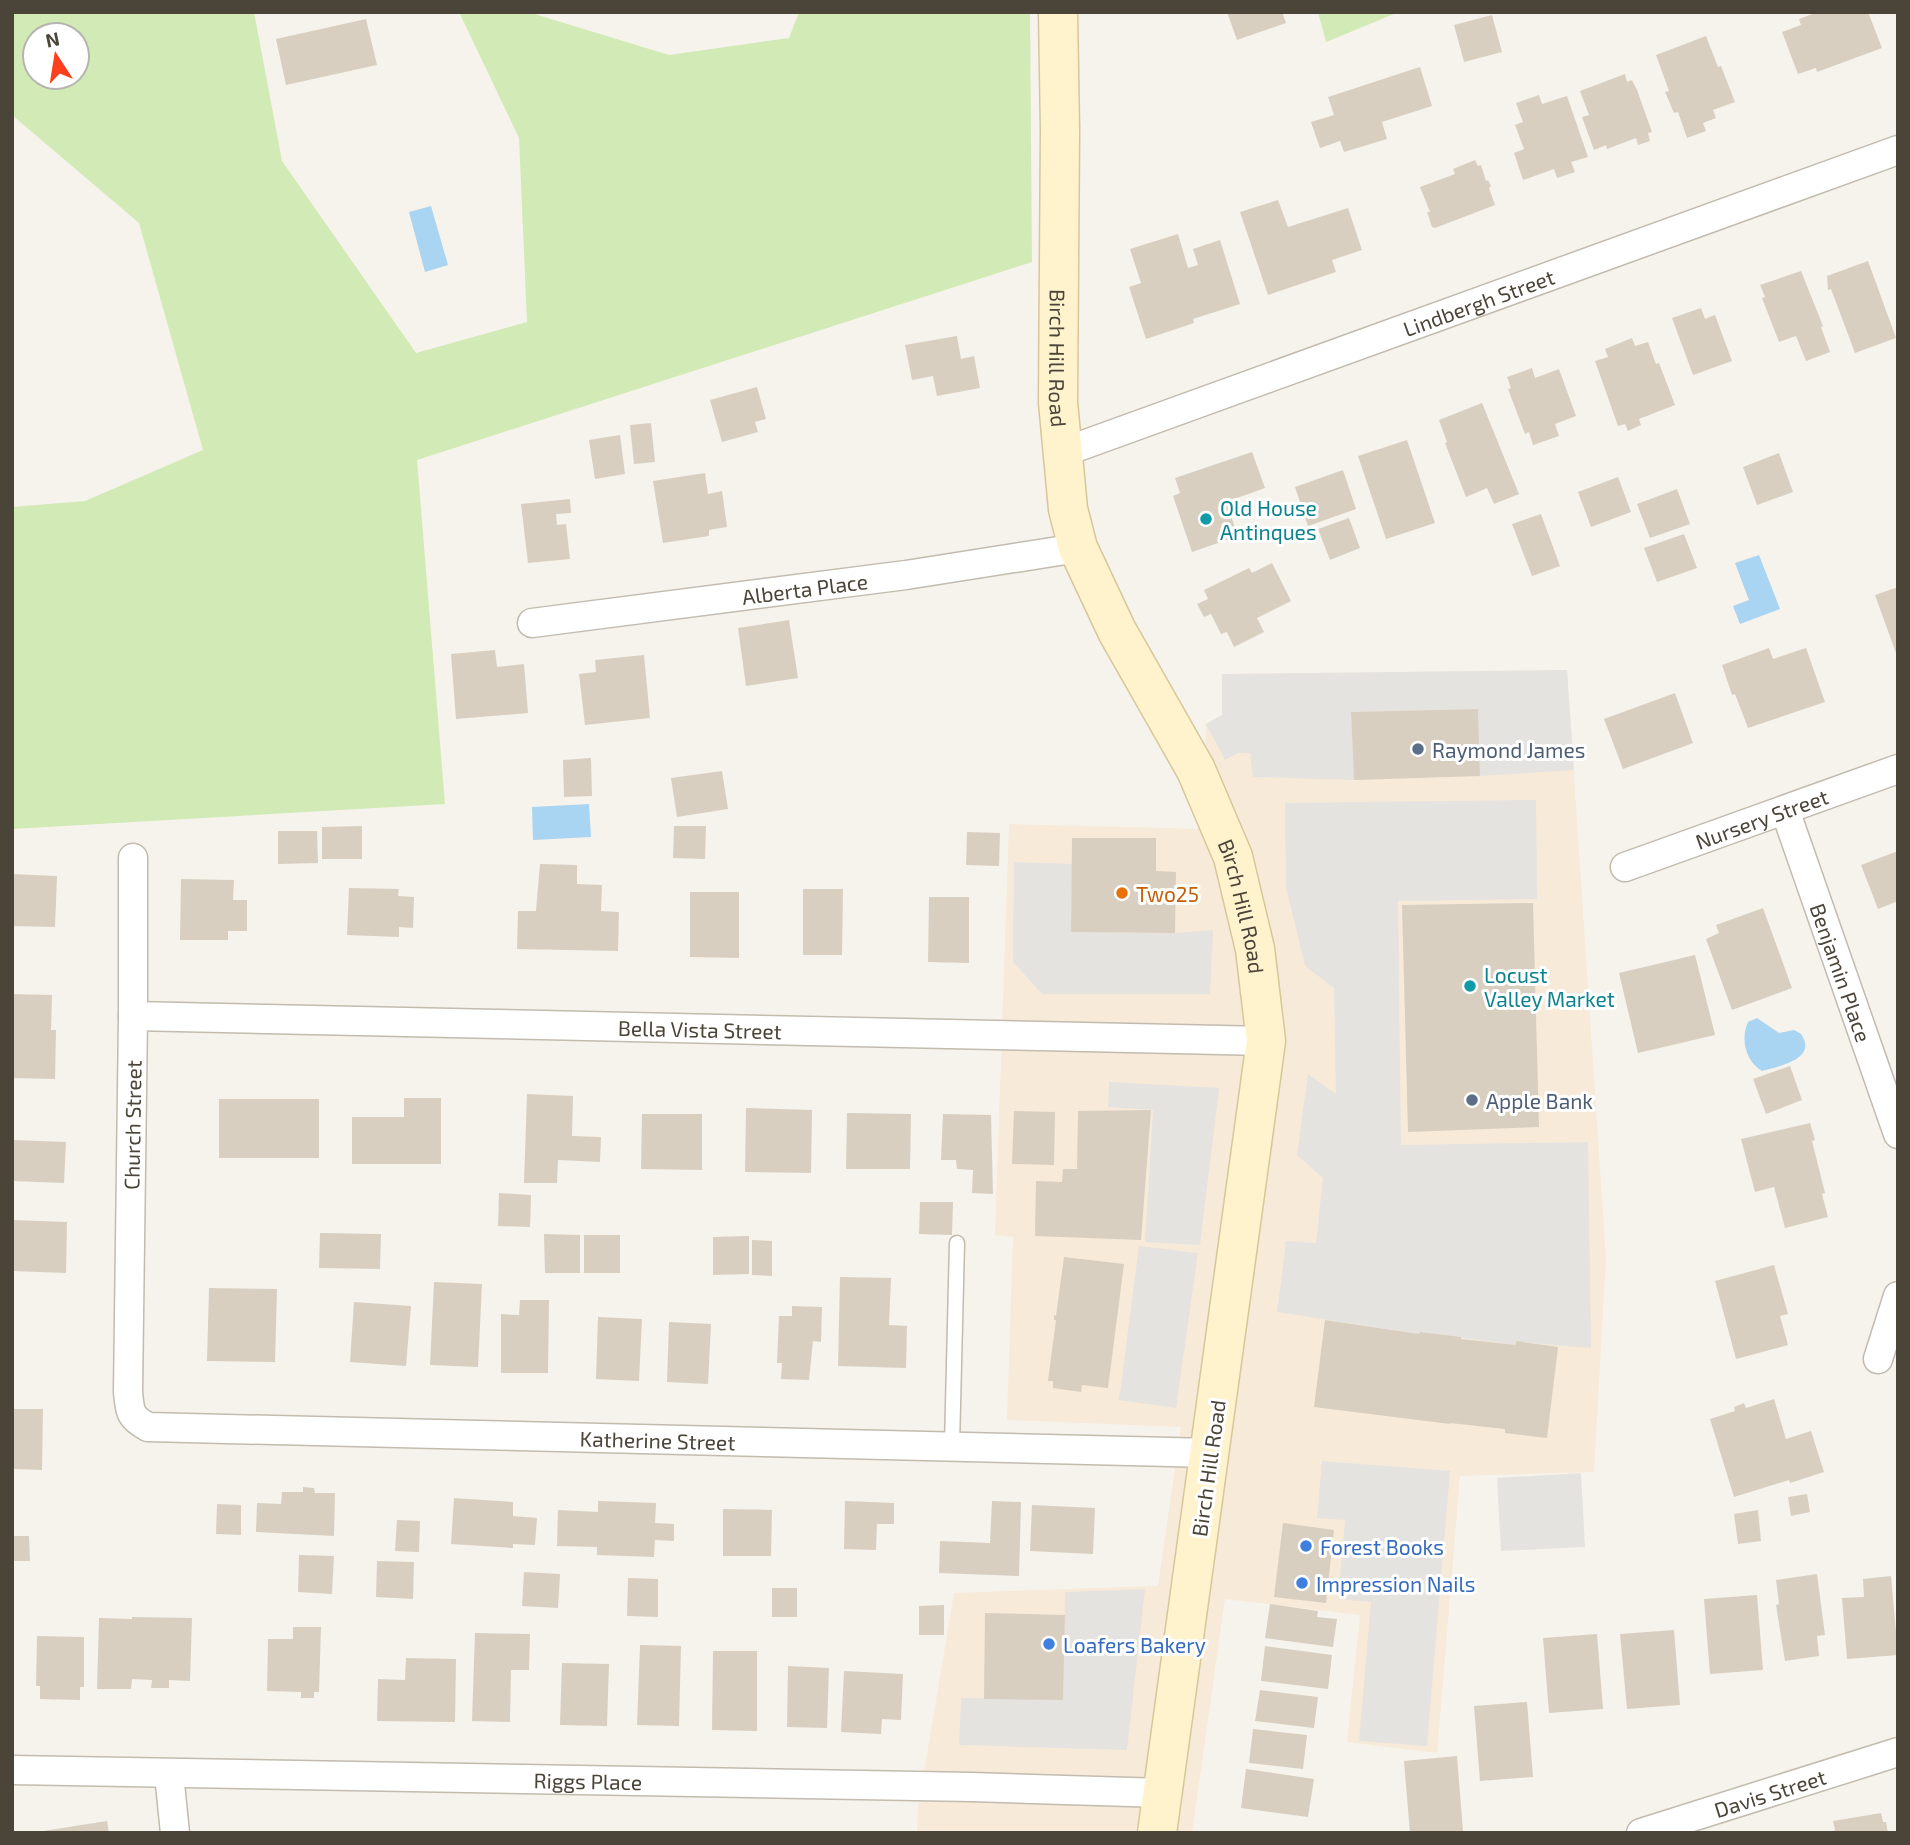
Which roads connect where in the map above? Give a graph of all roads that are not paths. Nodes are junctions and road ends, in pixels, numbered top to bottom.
1 (1058, 12) edge
2 (1898, 150) edge
3 (1061, 453) junction
4 (1078, 548) junction
5 (532, 623) dead end
6 (1898, 769) edge
7 (1785, 810) junction
8 (133, 858) dead end
9 (1625, 867) dead end
10 (133, 1016) junction
11 (1266, 1041) junction
12 (1898, 1134) edge
13 (957, 1243) dead end
14 (1898, 1296) edge
15 (1878, 1359) dead end
16 (128, 1392) joint
17 (952, 1445) junction
18 (1210, 1453) junction
19 (1898, 1752) edge
20 (12, 1770) edge
21 (169, 1774) junction
22 (1163, 1793) junction
23 (175, 1833) edge
24 (1157, 1833) edge
25 (1641, 1833) edge

1 - 3 street, Birch Hill Road
2 - 3 street, Lindbergh Street
3 - 4 street, Birch Hill Road
4 - 5 street, Alberta Place
4 - 11 street, Birch Hill Road
6 - 7 street, Nursery Street
7 - 9 street, Nursery Street
7 - 12 street, Benjamin Place
8 - 10 street, Church Street
10 - 11 street, Bella Vista Street
10 - 16 street, Church Street
11 - 18 street, Birch Hill Road
13 - 17 lane
14 - 15 street
16 - 17 street, Katherine Street
17 - 18 street, Katherine Street
18 - 22 street, Birch Hill Road
19 - 25 street, Davis Street
20 - 21 street, Riggs Place
21 - 22 street, Riggs Place
21 - 23 street
22 - 24 street, Birch Hill Road

